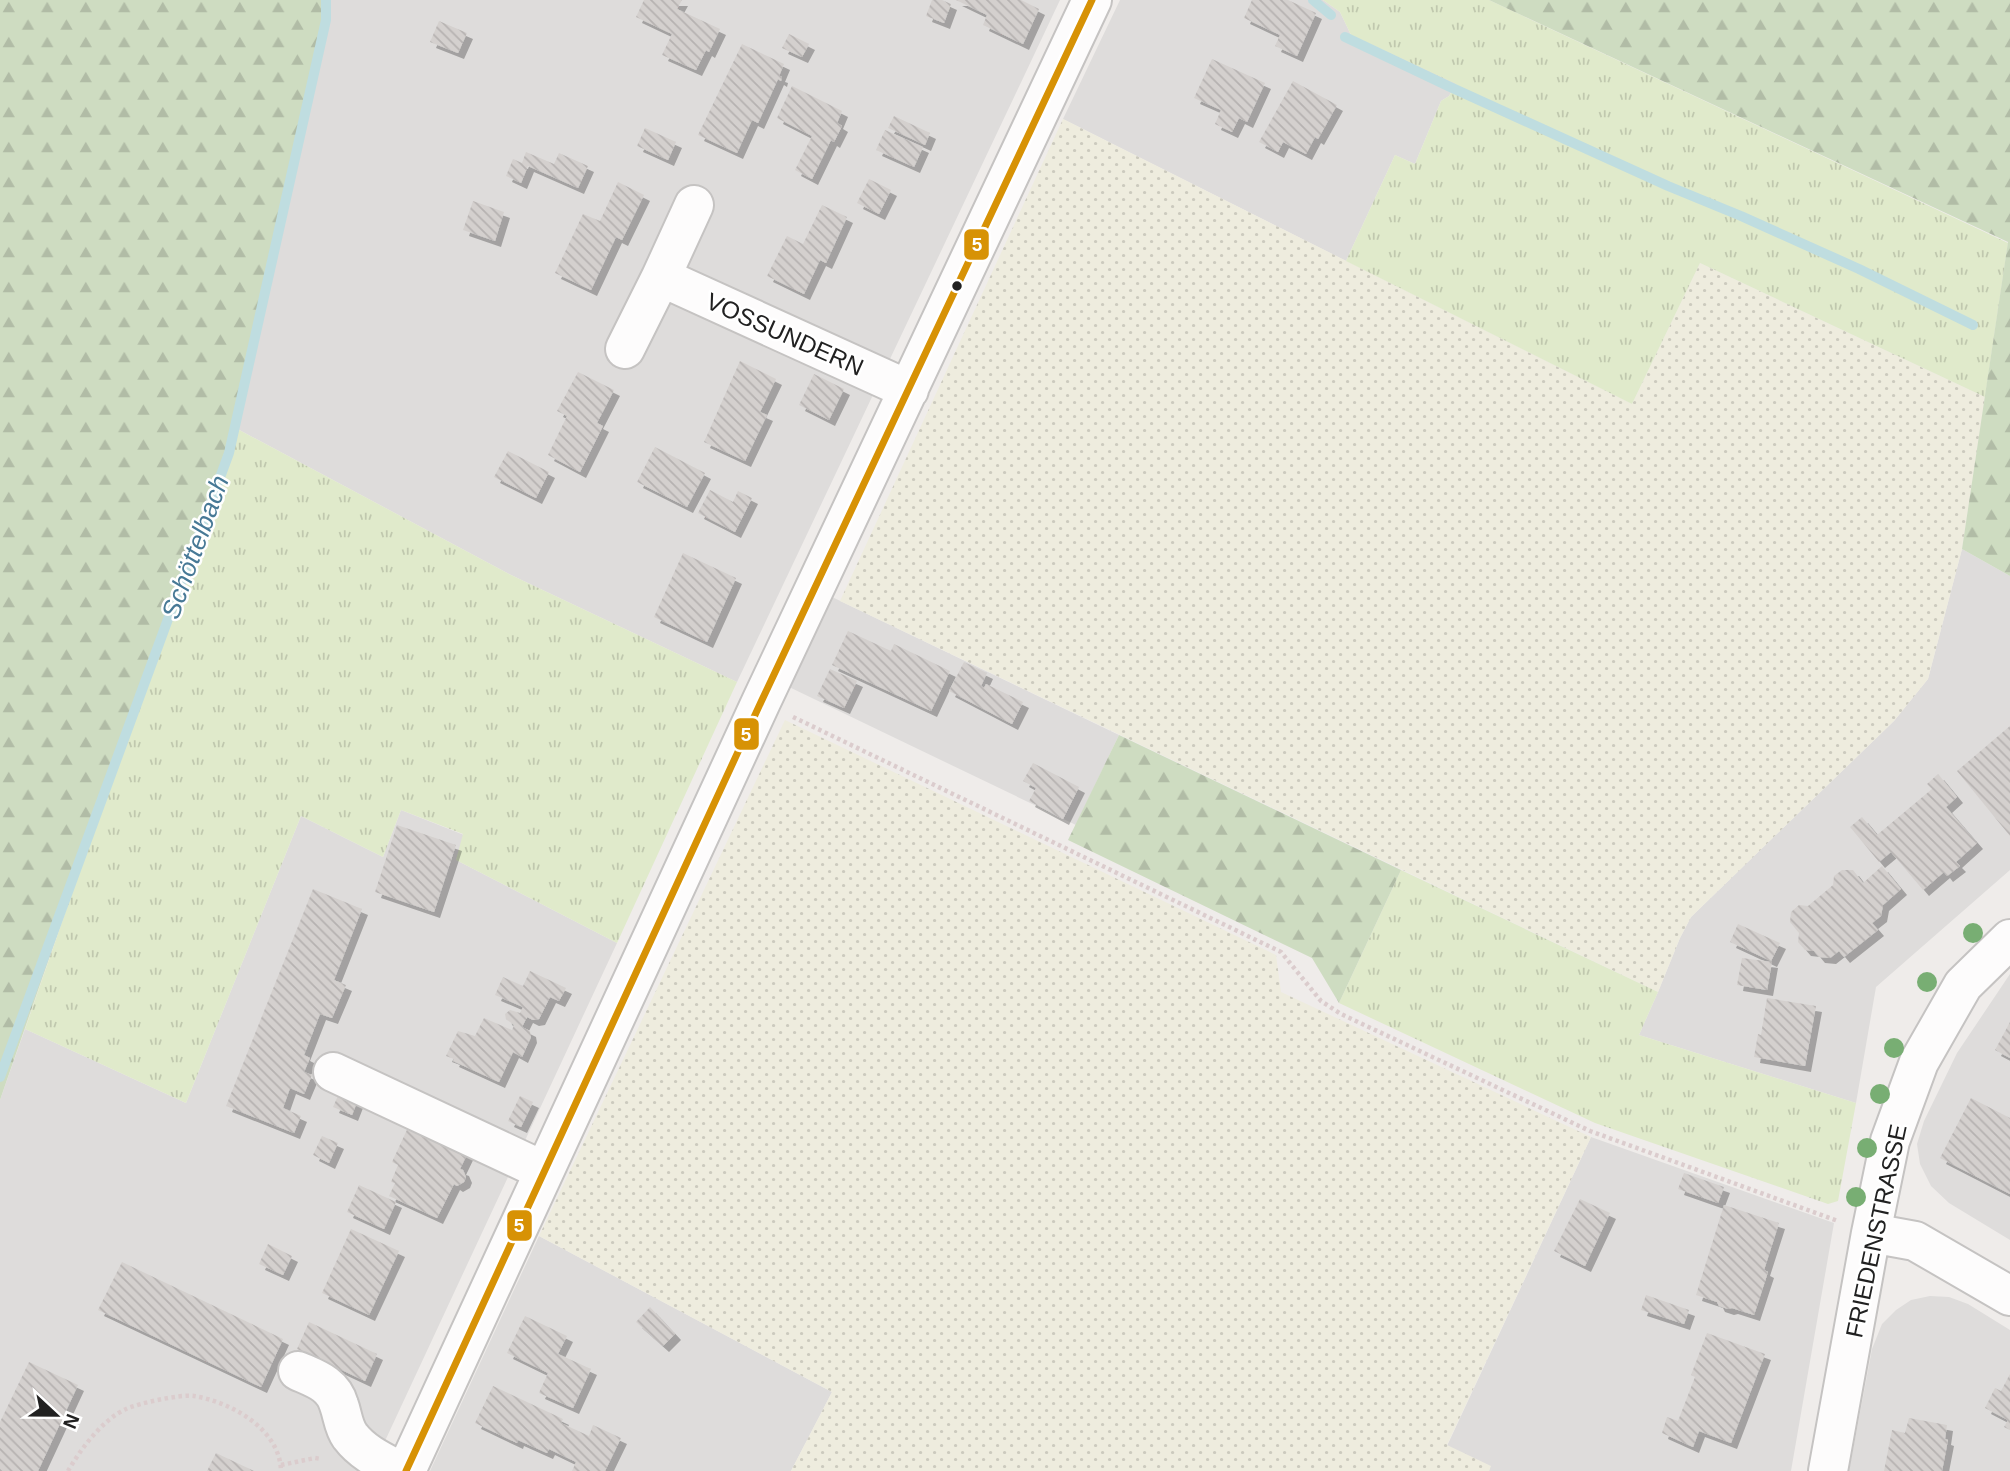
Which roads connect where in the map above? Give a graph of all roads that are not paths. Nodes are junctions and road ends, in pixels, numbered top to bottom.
1 (1092, 0) edge
2 (694, 205) dead end
3 (661, 277) junction
4 (625, 349) dead end
5 (909, 390) junction
6 (2010, 939) edge
7 (333, 1072) dead end
8 (544, 1171) junction
9 (1871, 1233) junction
10 (2010, 1296) edge
11 (298, 1371) dead end
12 (400, 1471) edge
13 (406, 1471) edge
14 (1828, 1471) edge

1 - 5 street
2 - 3 street
3 - 4 street
3 - 5 street, VOSSUNDERN
5 - 8 street
6 - 9 street, FRIEDENSTRASSE
7 - 8 street
8 - 13 street
9 - 10 street
9 - 14 street, FRIEDENSTRASSE
11 - 12 street

